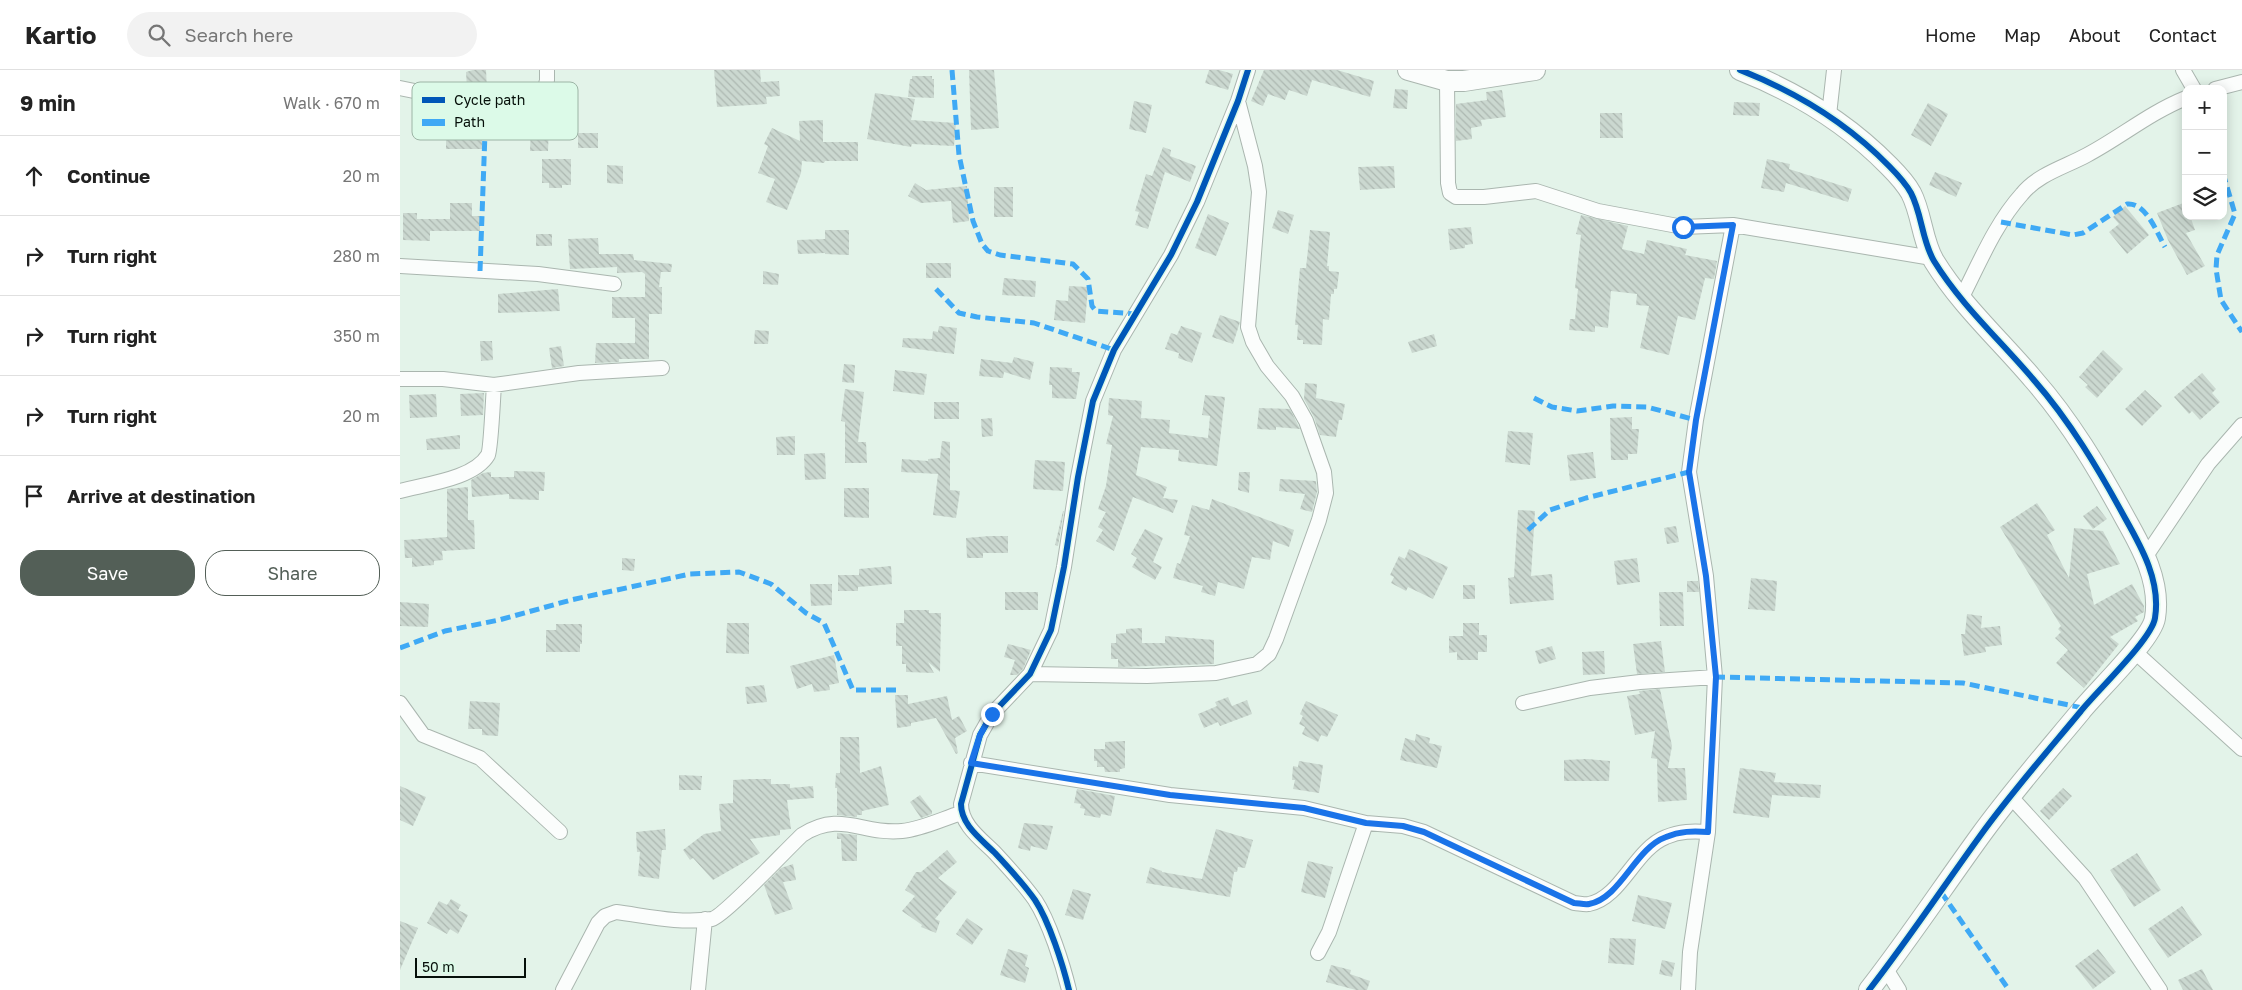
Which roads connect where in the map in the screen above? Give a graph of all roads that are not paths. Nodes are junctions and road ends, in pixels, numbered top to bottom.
1 (1248, 70) edge
2 (1408, 70) edge
3 (1535, 70) edge
4 (1740, 70) edge
5 (1834, 70) edge
6 (2183, 70) edge
7 (1447, 81) junction
8 (2242, 82) edge
9 (2192, 85) edge
10 (2227, 86) edge
11 (2182, 100) edge
12 (1238, 102) junction
13 (1829, 115) junction
14 (1733, 225) junction
15 (1932, 258) junction
16 (400, 266) edge
17 (614, 284) dead end
18 (1961, 299) junction
19 (662, 368) dead end
20 (400, 379) edge
21 (494, 385) junction
22 (2242, 425) edge
23 (400, 491) edge
24 (2146, 556) junction
25 (2134, 651) junction
26 (1030, 674) junction
27 (1716, 677) junction
28 (400, 703) edge
29 (1523, 703) dead end
30 (2242, 749) edge
31 (971, 763) junction
32 (2011, 797) junction
33 (961, 813) junction
34 (1366, 823) junction
35 (560, 832) dead end
36 (1708, 832) junction
37 (705, 919) junction
38 (1318, 953) dead end
39 (1886, 968) junction
40 (563, 990) edge
41 (698, 990) edge
42 (1069, 990) edge
43 (1688, 990) edge
44 (1869, 990) edge
45 (1899, 990) edge
46 (2160, 990) edge

1 - 12 street
2 - 7 street
3 - 7 street
4 - 13 street
5 - 13 street
6 - 9 street
7 - 14 street
8 - 10 street
11 - 18 street
12 - 26 street
12 - 26 street
13 - 15 street
14 - 15 street
14 - 27 street
15 - 18 street
16 - 17 street
18 - 24 street
19 - 21 street
20 - 21 street
21 - 23 street
22 - 24 street
24 - 25 street
25 - 30 street
25 - 32 street
26 - 31 street
27 - 29 street
27 - 36 street
28 - 35 street
31 - 33 street
31 - 34 street
32 - 39 street
32 - 46 street
33 - 37 street
33 - 42 street
34 - 36 street
34 - 38 street
36 - 43 street
37 - 40 street
37 - 41 street
39 - 44 street
39 - 45 street

